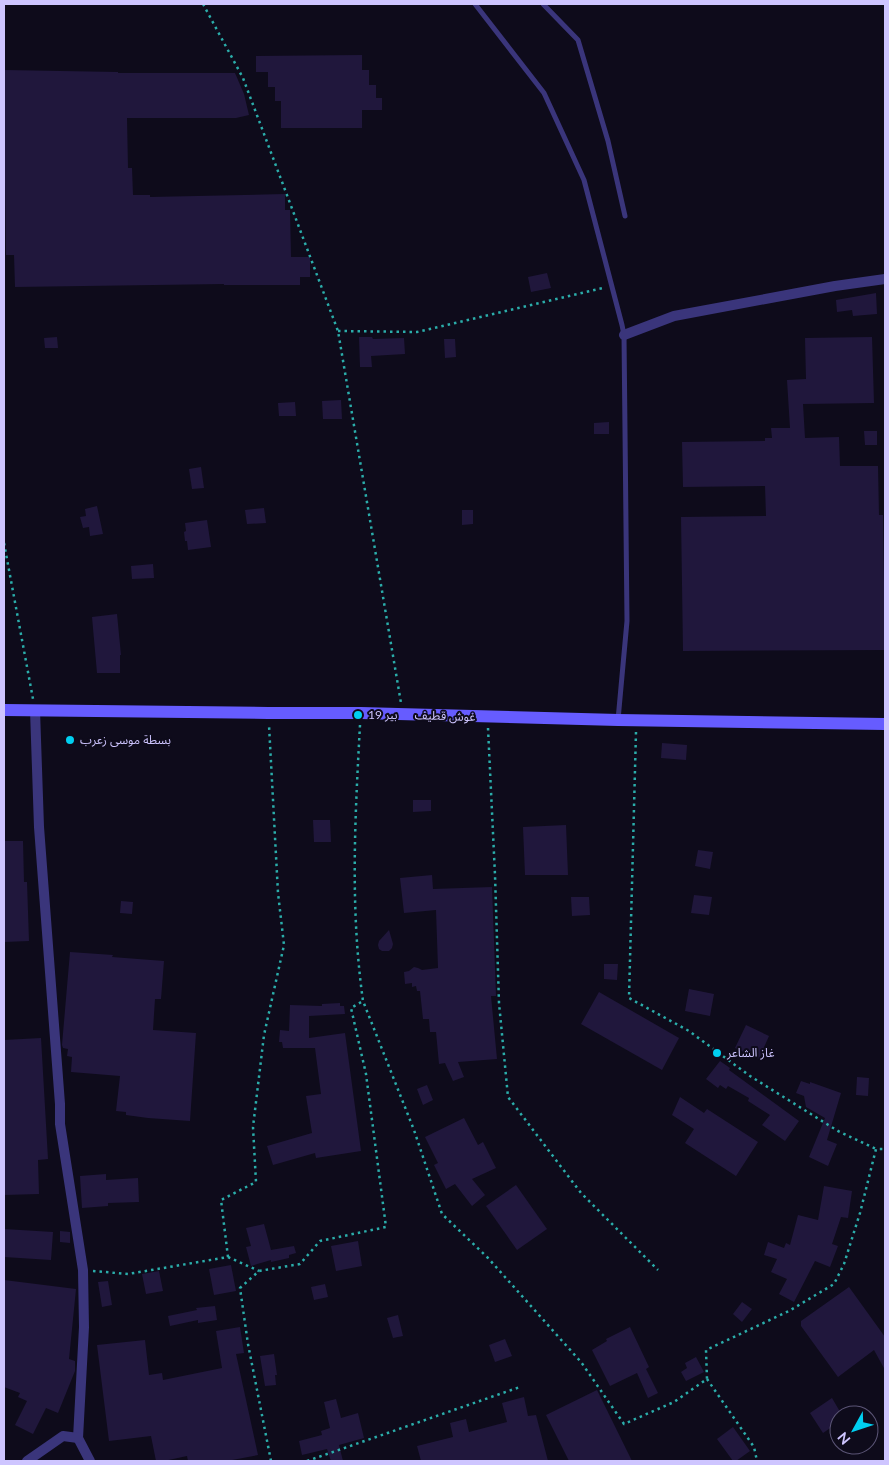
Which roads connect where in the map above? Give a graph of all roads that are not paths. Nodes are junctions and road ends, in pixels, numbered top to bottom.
1 (475, 4) edge
2 (544, 4) edge
3 (625, 216) dead end
4 (885, 279) edge
5 (624, 335) junction
6 (4, 710) edge
7 (35, 710) junction
8 (618, 720) junction
9 (885, 724) edge
10 (78, 1438) junction
11 (28, 1461) edge
12 (90, 1461) edge

1 - 5 lane
2 - 3 lane
4 - 5 street
5 - 8 lane
6 - 7 main road, غوش قطيف
7 - 8 main road, غوش قطيف
7 - 10 street
8 - 9 main road, غوش قطيف
10 - 11 street
10 - 12 street

